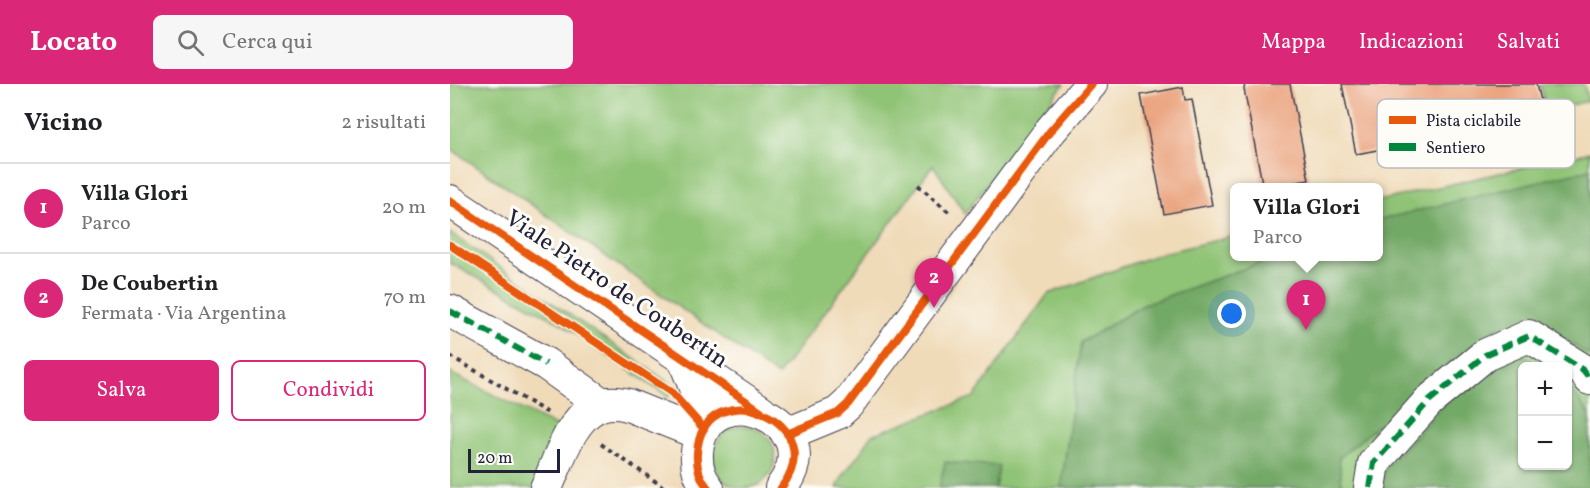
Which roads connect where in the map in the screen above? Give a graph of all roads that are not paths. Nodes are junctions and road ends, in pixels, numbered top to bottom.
1 (1091, 84) edge
2 (450, 201) edge
3 (450, 311) edge
4 (685, 362) junction
5 (1590, 379) edge
6 (602, 404) junction
7 (761, 411) junction
8 (702, 431) junction
9 (788, 434) junction
10 (546, 488) edge
11 (708, 488) edge
12 (781, 488) edge
13 (1370, 488) edge

1 - 9 street
2 - 4 street, Viale Pietro de Coubertin
3 - 6 street
4 - 7 street, Viale Pietro de Coubertin
4 - 8 street, Viale Pietro de Coubertin
5 - 13 street
6 - 8 street
6 - 10 street
7 - 8 street
7 - 9 street, Viale Pietro de Coubertin
8 - 11 street, Viale Pietro de Coubertin
9 - 12 street

